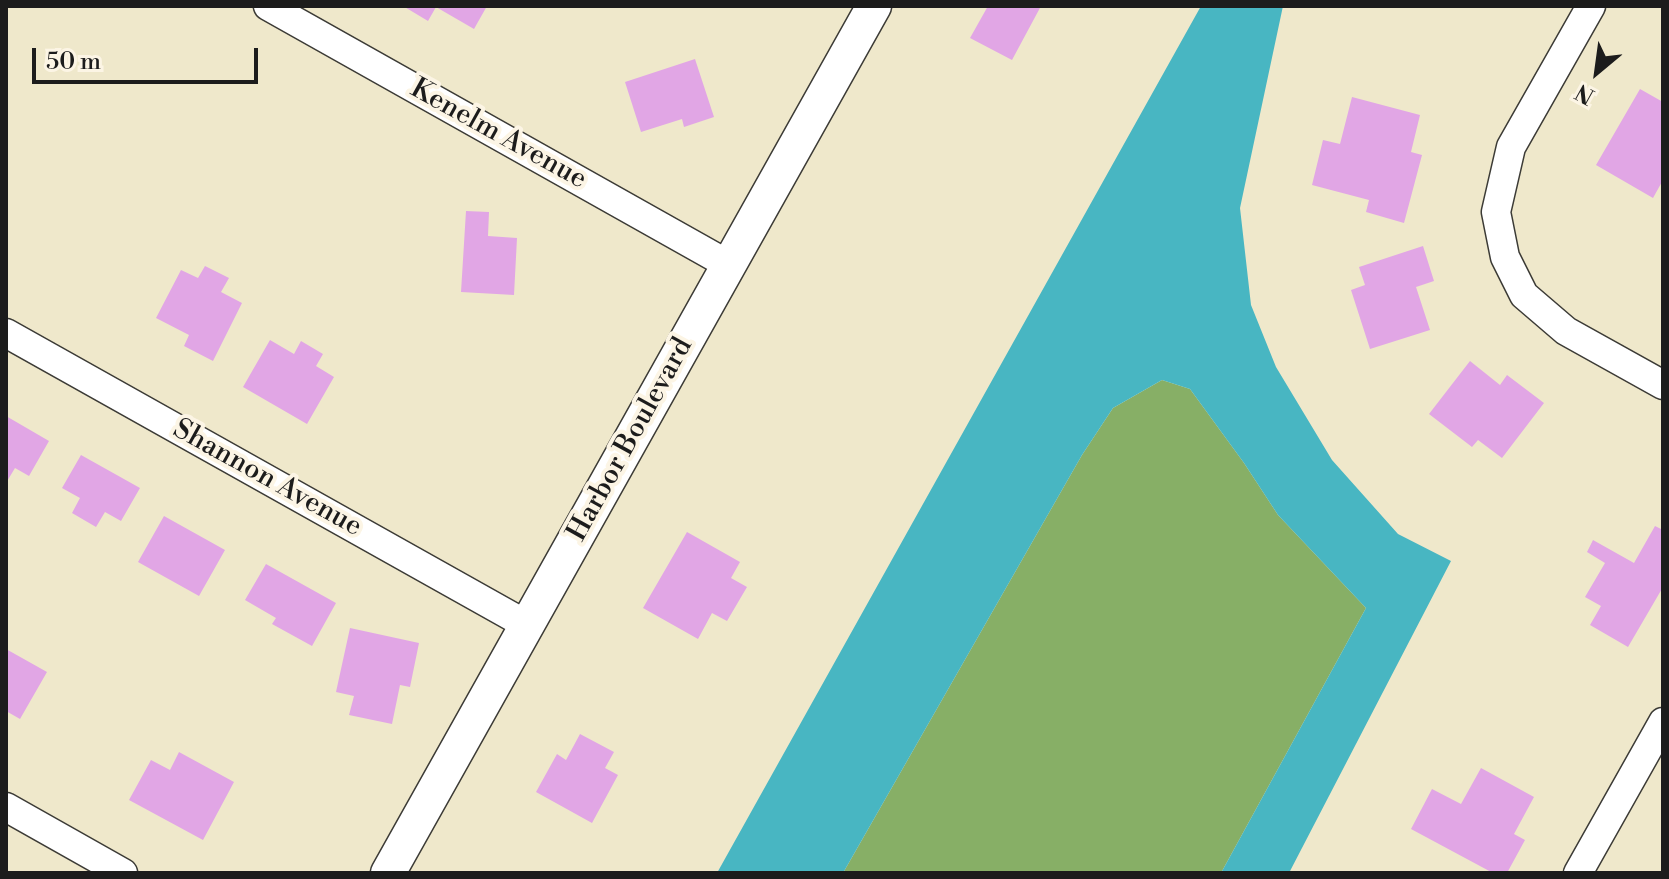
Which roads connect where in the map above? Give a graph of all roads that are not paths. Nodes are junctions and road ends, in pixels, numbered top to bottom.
1 (268, 6) edge
2 (874, 6) edge
3 (1591, 6) edge
4 (729, 265) junction
5 (6, 333) edge
6 (1663, 385) edge
7 (527, 625) junction
8 (1663, 722) edge
9 (6, 807) edge
10 (123, 873) edge
11 (388, 873) edge
12 (1578, 873) edge

1 - 4 street, Kenelm Avenue
2 - 4 street, Harbor Boulevard
3 - 6 street
4 - 7 street, Harbor Boulevard
5 - 7 street, Shannon Avenue
7 - 11 street, Harbor Boulevard
8 - 12 street
9 - 10 street

